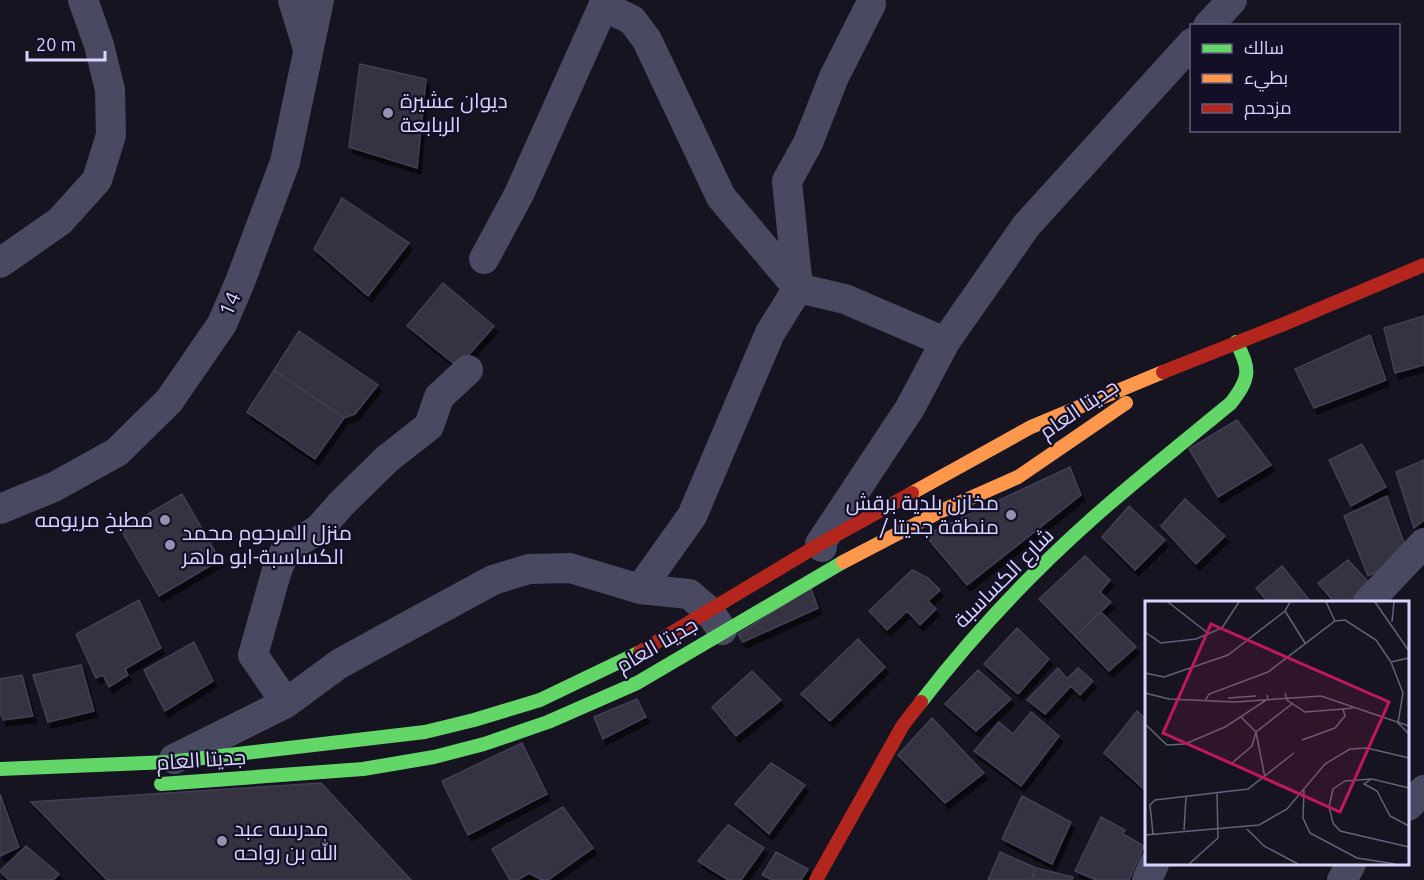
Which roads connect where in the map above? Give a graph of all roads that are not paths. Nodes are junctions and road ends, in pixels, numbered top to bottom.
1 (83, 0) edge
2 (293, 0) edge
3 (319, 0) edge
4 (1232, 0) edge
5 (604, 3) edge
6 (871, 4) dead end
7 (1210, 24) edge
8 (1190, 44) edge
9 (309, 52) junction
10 (484, 259) dead end
11 (0, 263) edge
12 (1424, 265) edge
13 (798, 288) junction
14 (945, 342) junction
15 (1239, 347) junction
16 (468, 370) dead end
17 (0, 509) edge
18 (1424, 543) edge
19 (826, 555) junction
20 (640, 589) junction
21 (1370, 601) edge
22 (716, 622) junction
23 (285, 703) junction
24 (169, 762) junction
25 (0, 769) edge
26 (144, 785) dead end
27 (1154, 865) edge
28 (1350, 865) edge
29 (816, 880) edge
30 (1147, 880) edge
31 (1342, 880) edge

1 - 11 street
2 - 9 street, 14
3 - 9 street
4 - 7 street
5 - 10 street
5 - 13 street
6 - 13 street
8 - 14 street
9 - 17 street, 14
12 - 15 main road, جديتا العام
13 - 14 street
13 - 20 street
14 - 19 street
15 - 19 main road, جديتا العام
15 - 19 main road, جديتا العام
15 - 29 main road, شارع الكساسبة
16 - 23 street
18 - 21 street
19 - 22 main road, جديتا العام
19 - 22 main road, جديتا العام
20 - 22 street
20 - 23 street
22 - 24 main road, جديتا العام
22 - 26 main road, جديتا العام
23 - 24 street
24 - 25 main road, جديتا العام
27 - 30 street
28 - 31 street

